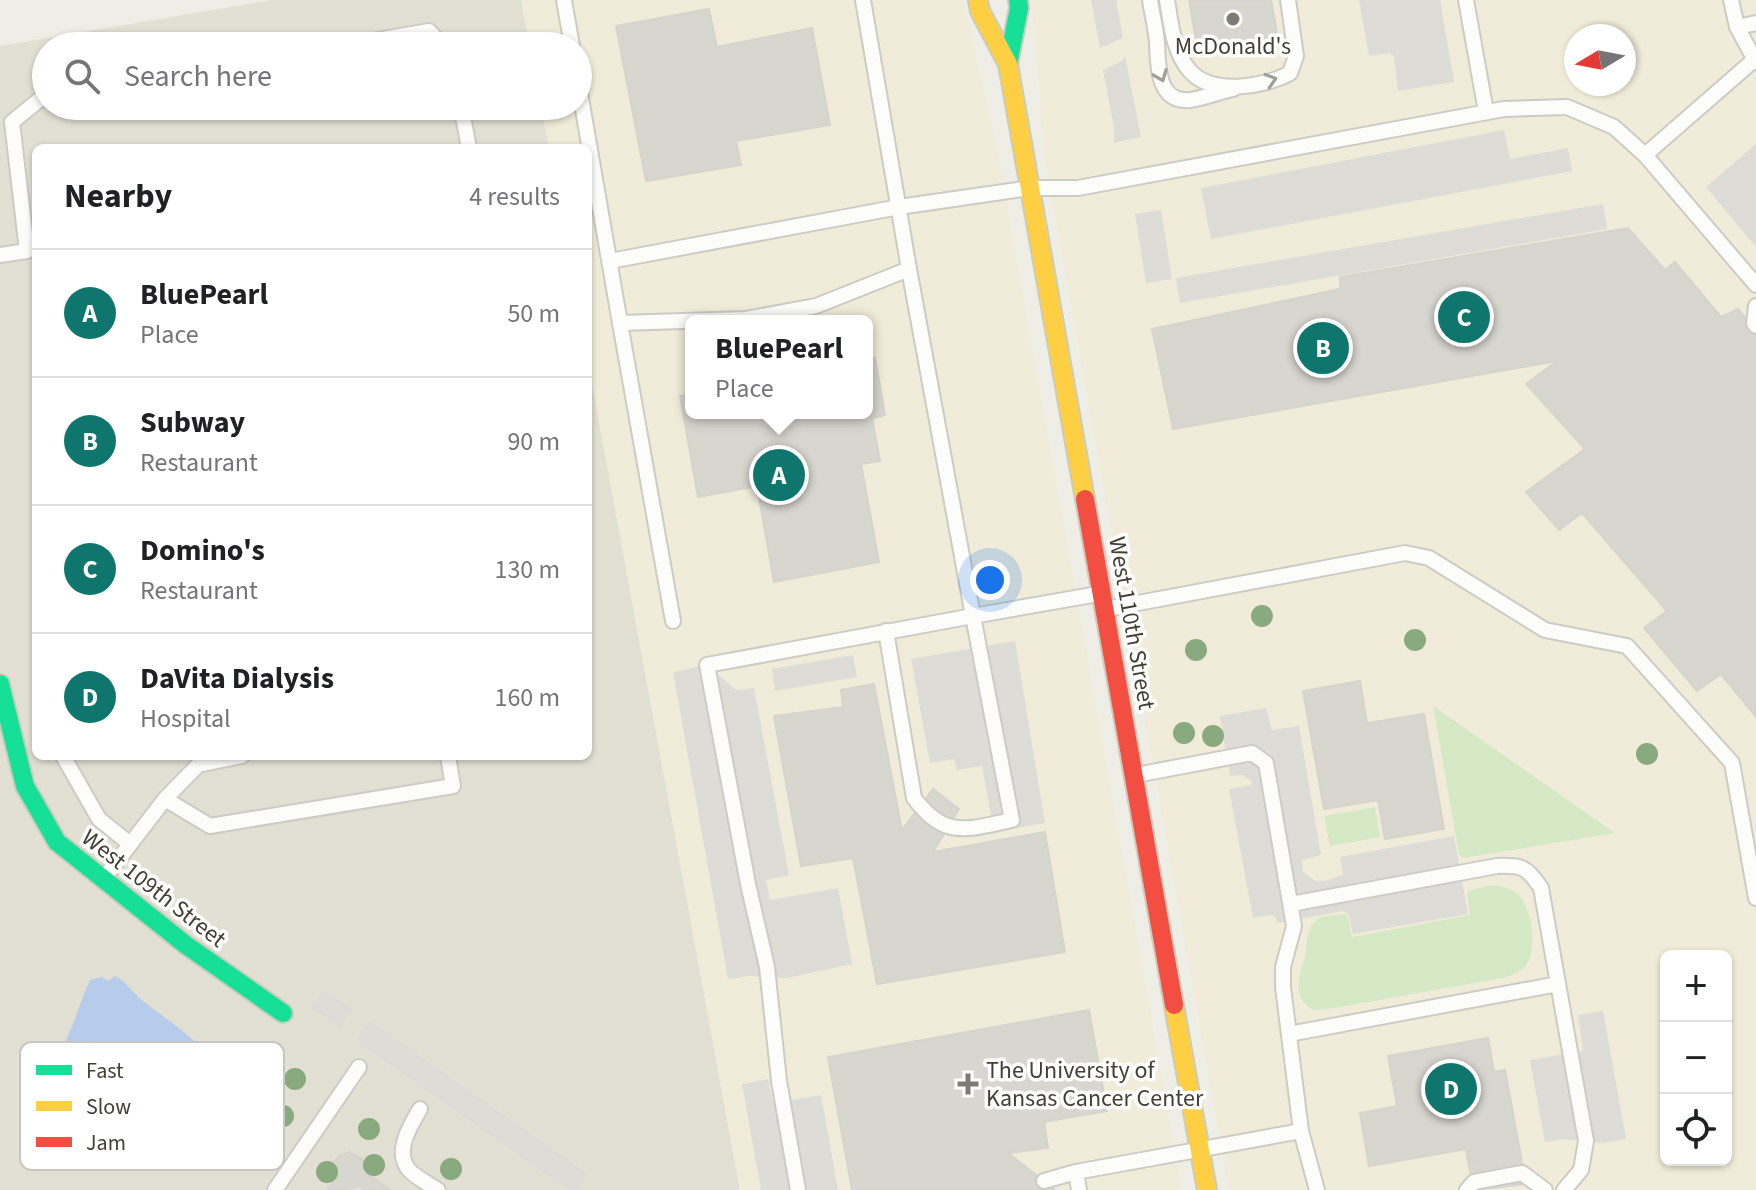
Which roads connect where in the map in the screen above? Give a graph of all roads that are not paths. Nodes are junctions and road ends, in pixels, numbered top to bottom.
1 (564, 0) edge
2 (863, 0) edge
3 (978, 0) edge
4 (1018, 0) edge
5 (1150, 0) edge
6 (1167, 0) edge
7 (1288, 0) edge
8 (1466, 0) edge
9 (1731, 0) edge
10 (1756, 23) edge
11 (1737, 27) junction
12 (570, 32) edge
13 (1755, 61) edge
14 (1008, 64) junction
15 (1239, 87) junction
16 (32, 106) edge
17 (1486, 112) junction
18 (464, 120) edge
19 (585, 120) edge
20 (468, 144) edge
21 (589, 144) edge
22 (1645, 155) junction
23 (592, 160) edge
24 (1030, 188) junction
25 (899, 207) junction
26 (32, 253) edge
27 (0, 255) edge
28 (610, 261) junction
29 (909, 269) junction
30 (1756, 285) edge
31 (1756, 306) edge
32 (768, 315) edge
33 (685, 321) edge
34 (620, 323) junction
35 (1756, 326) edge
36 (1104, 601) junction
37 (973, 616) junction
38 (673, 621) dead end
39 (886, 631) junction
40 (0, 684) edge
41 (3, 709) edge
42 (32, 747) edge
43 (15, 748) junction
44 (65, 760) edge
45 (222, 760) edge
46 (449, 760) edge
47 (1134, 775) junction
48 (165, 799) junction
49 (130, 844) junction
50 (102, 879) junction
51 (1756, 898) edge
52 (1291, 904) junction
53 (1558, 984) junction
54 (283, 1013) dead end
55 (1289, 1034) junction
56 (359, 1067) dead end
57 (420, 1109) dead end
58 (1301, 1131) junction
59 (1200, 1149) junction
60 (1076, 1172) junction
61 (1044, 1181) dead end
62 (275, 1190) edge
63 (438, 1190) edge
64 (798, 1190) edge
65 (1079, 1190) edge
66 (1207, 1190) edge
67 (1317, 1190) edge
68 (1467, 1190) edge
69 (1545, 1190) edge
70 (1564, 1190) edge

1 - 12 lane
2 - 25 lane
3 - 14 street, West 110th Street
4 - 14 street, West 110th Street
5 -> 15 lane
6 - 15 lane
15 -> 7 lane
8 - 17 lane
9 - 11 lane
10 - 11 lane
11 - 13 lane
13 - 22 lane
14 - 24 street, West 110th Street
16 - 26 lane
17 - 22 lane
17 - 24 lane
18 - 20 lane
19 - 21 lane
22 - 30 lane
23 - 28 lane
24 - 25 lane
24 - 36 street, West 110th Street
25 - 28 lane
25 - 29 lane
26 - 27 lane
28 - 34 lane
29 - 32 lane
29 - 37 lane
31 - 35 lane
33 - 34 lane
34 - 38 lane
36 - 37 lane
36 - 47 street, West 110th Street
36 - 51 lane
37 - 39 lane
37 - 39 lane
39 - 64 lane
40 - 41 street, West 109th Street
41 - 43 street, West 109th Street
42 - 43 lane
43 - 50 street, West 109th Street
44 - 49 lane
45 - 48 lane
46 - 48 lane
47 - 52 lane
47 - 59 street, West 110th Street
48 - 49 lane
49 - 50 lane
50 - 54 street, West 109th Street
52 - 53 lane
52 - 55 lane
53 - 55 lane
53 - 70 lane
55 - 58 lane
56 - 62 lane
57 - 63 lane
58 - 59 lane
58 - 67 lane
59 - 60 lane
59 - 66 street, West 110th Street
60 - 61 lane
60 - 65 lane
68 - 69 lane

